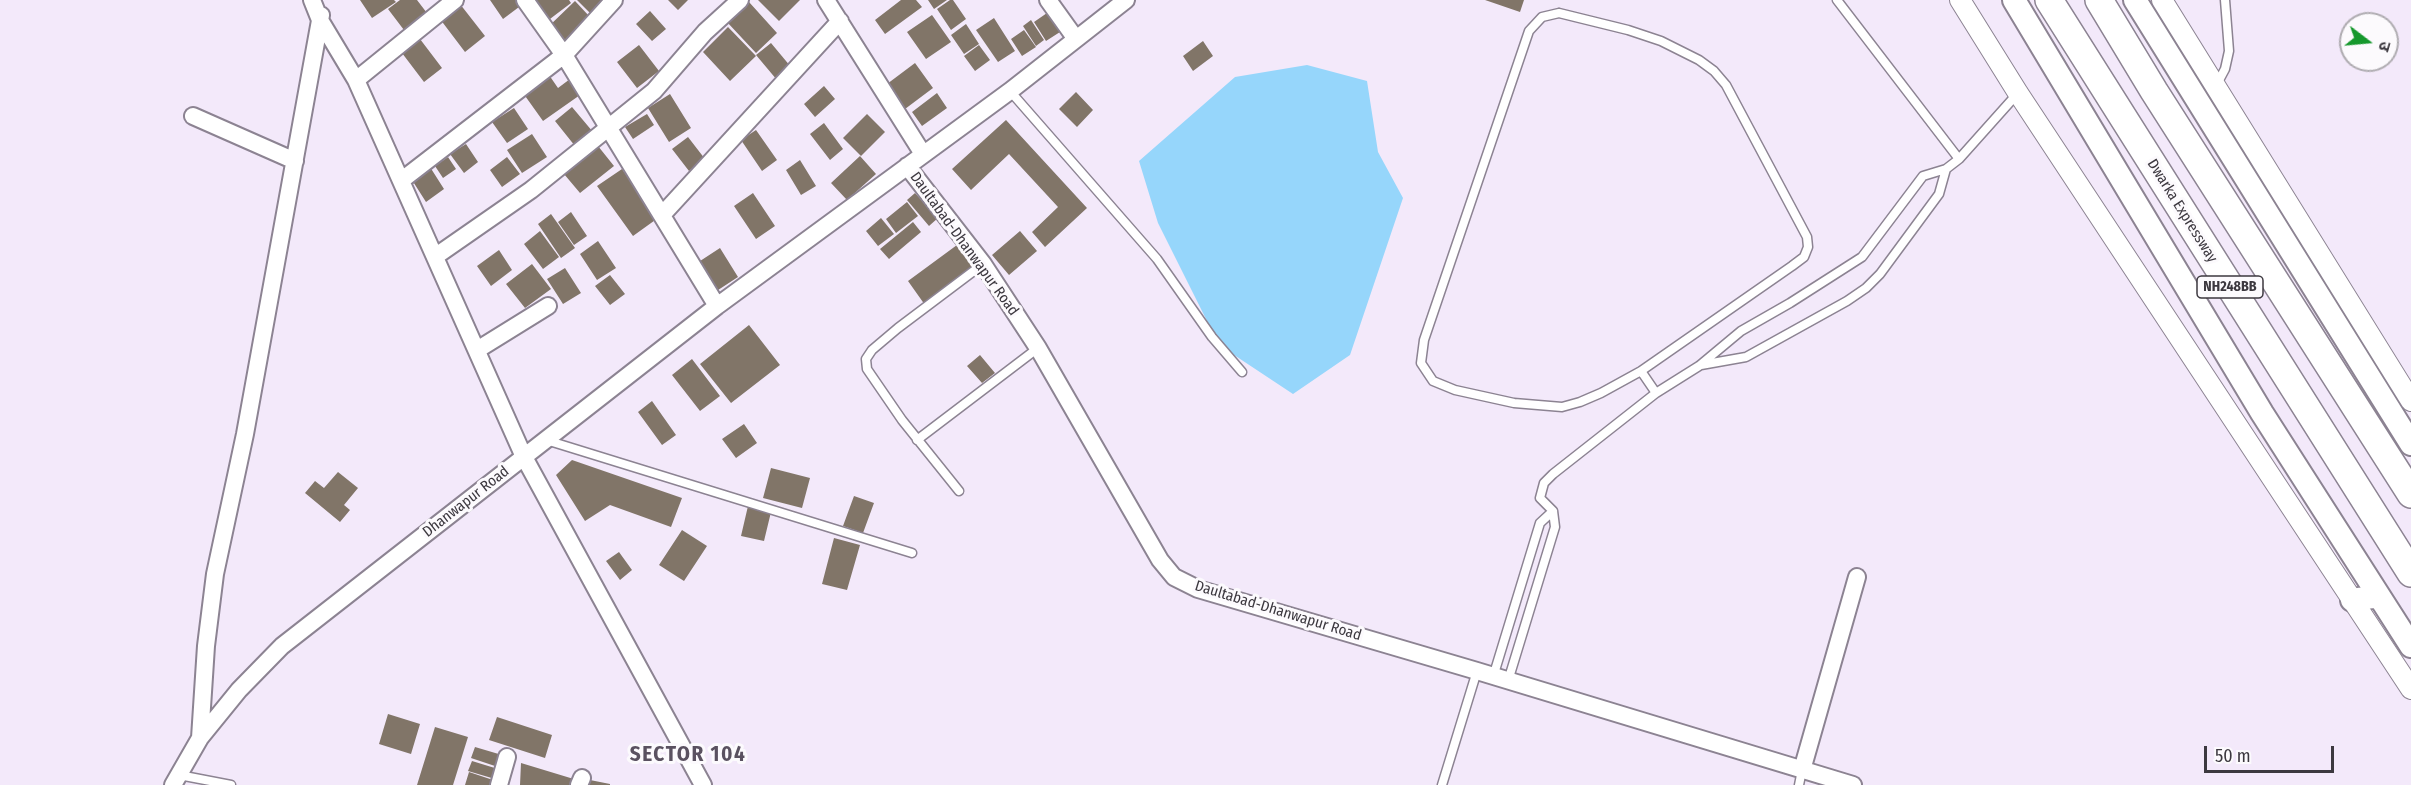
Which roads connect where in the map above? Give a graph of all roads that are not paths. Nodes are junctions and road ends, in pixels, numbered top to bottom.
1 (312, 0) edge
2 (324, 0) edge
3 (455, 0) edge
4 (525, 0) edge
5 (614, 0) edge
6 (740, 0) edge
7 (826, 0) edge
8 (1048, 0) edge
9 (1126, 0) edge
10 (1837, 0) edge
11 (1960, 0) edge
12 (2014, 0) edge
13 (2049, 0) edge
14 (2100, 0) edge
15 (2135, 0) edge
16 (2162, 0) edge
17 (2225, 0) edge
18 (320, 20) junction
19 (840, 21) junction
20 (1076, 39) junction
21 (564, 54) junction
22 (356, 80) junction
23 (2215, 86) junction
24 (1010, 91) junction
25 (2018, 93) junction
26 (193, 116) dead end
27 (608, 129) junction
28 (923, 154) junction
29 (1959, 159) junction
30 (295, 161) junction
31 (908, 166) junction
32 (1946, 169) junction
33 (402, 180) junction
34 (662, 215) junction
35 (436, 256) junction
36 (983, 264) junction
37 (548, 306) dead end
38 (717, 306) junction
39 (1038, 348) junction
40 (477, 350) junction
41 (1699, 366) junction
42 (1641, 371) junction
43 (1242, 372) dead end
44 (1656, 393) junction
45 (2411, 401) edge
46 (546, 440) junction
47 (917, 440) junction
48 (2411, 444) edge
49 (524, 457) junction
50 (959, 491) dead end
51 (2411, 494) edge
52 (1553, 511) junction
53 (912, 553) dead end
54 (2411, 573) edge
55 (1857, 577) dead end
56 (2379, 596) junction
57 (2352, 600) junction
58 (2411, 646) edge
59 (1477, 670) junction
60 (1501, 679) junction
61 (2411, 689) edge
62 (200, 738) junction
63 (507, 757) dead end
64 (1801, 778) edge
65 (176, 780) edge
66 (231, 785) edge
67 (499, 785) edge
68 (704, 785) edge
69 (1442, 785) edge
70 (1853, 785) edge

1 - 18 street
2 - 18 street
3 - 22 street
4 - 21 street
5 - 21 street
6 - 27 street
7 - 19 street
8 - 20 street
9 - 20 street
10 - 29 lane
11 - 25 street
12 - 56 main road
13 - 54 highway, Dwarka Expressway / NH248BB
14 - 51 highway, NH248BB
15 - 48 main road
16 - 23 street
17 - 23 lane
18 - 22 street
18 - 30 street
19 - 28 street
19 - 34 street
20 - 24 street
21 - 27 street
21 - 33 street
22 - 33 street
23 - 45 street
24 - 28 street
24 - 43 lane
25 - 29 lane
25 - 57 street
26 - 30 street
27 - 34 street
27 - 35 street
28 - 31 street
29 - 32 lane
30 - 62 street
31 - 36 street, Daultabad-Dhanwapur Road
31 - 38 street
32 - 41 lane
32 - 41 lane
33 - 35 street
34 - 38 street
35 - 40 street
36 - 39 street, Daultabad-Dhanwapur Road
36 - 47 lane
37 - 40 street
38 - 46 street
39 - 47 lane
39 - 59 street, Daultabad-Dhanwapur Road
40 - 49 street
41 - 44 lane
42 - 42 lane
42 - 44 lane
44 - 52 lane
46 - 49 street
46 - 53 lane
47 - 50 lane
49 - 62 street, Dhanwapur Road
49 - 68 street, Dhanwapur Road
52 - 60 lane
52 - 60 lane
55 - 64 street
56 - 57 main road
56 - 58 main road
57 - 61 street
59 - 60 street, Daultabad-Dhanwapur Road
59 - 69 lane
60 - 64 street, Daultabad-Dhanwapur Road
62 - 65 street, Dhanwapur Road
63 - 67 street
64 - 70 street, Daultabad-Dhanwapur Road
65 - 66 lane

